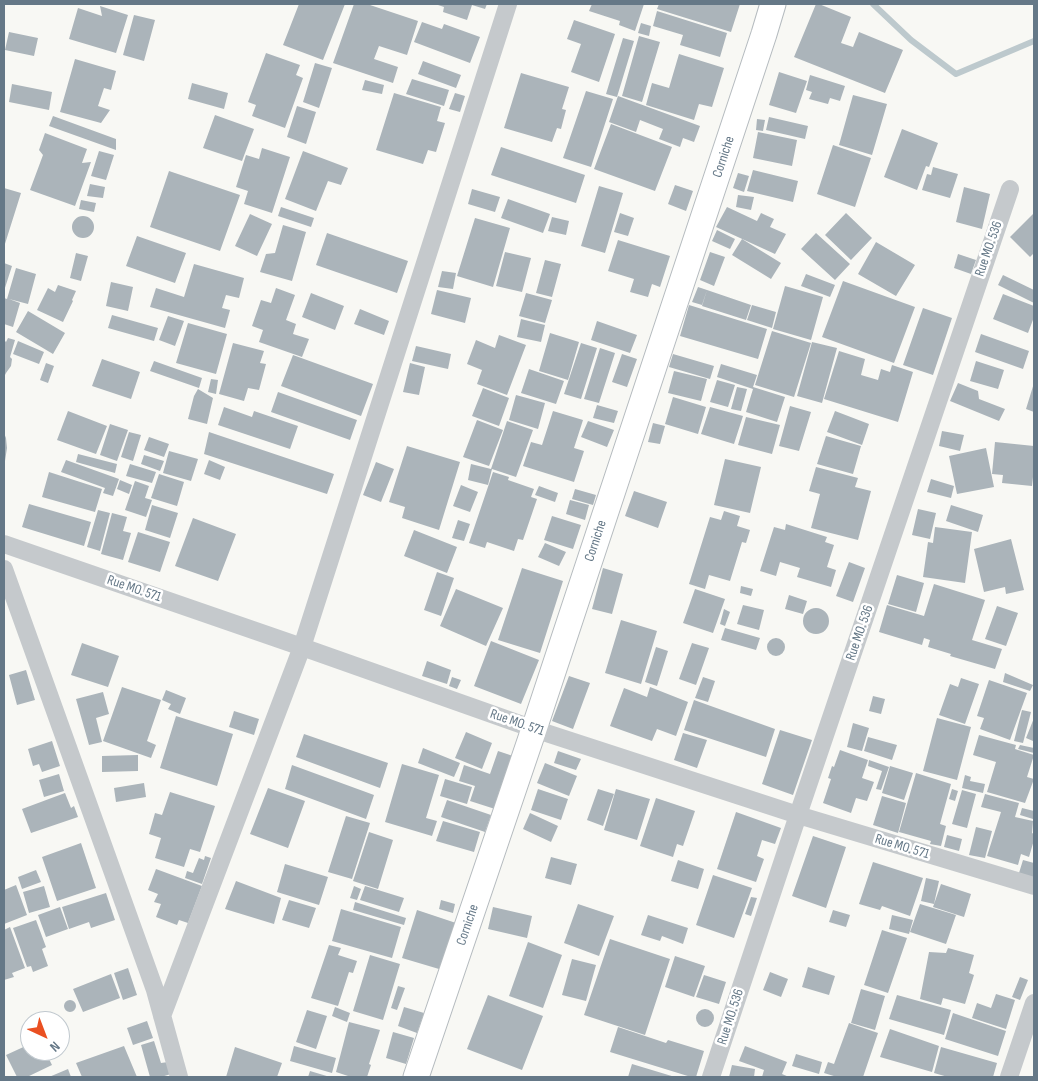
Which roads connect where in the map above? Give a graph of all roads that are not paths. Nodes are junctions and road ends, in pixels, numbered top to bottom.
1 (508, 4) edge
2 (772, 4) edge
3 (1010, 189) dead end
4 (4, 544) edge
5 (4, 569) edge
6 (302, 647) junction
7 (534, 729) junction
8 (798, 815) junction
9 (1034, 886) edge
10 (1034, 1004) edge
11 (162, 1016) junction
12 (179, 1077) edge
13 (416, 1077) edge
14 (711, 1077) edge
15 (1009, 1077) edge

1 - 6 street
2 - 7 street, Corniche
3 - 8 street, Rue MO. 536
4 - 6 street, Rue MO. 571
5 - 11 street
6 - 7 street, Rue MO. 571
6 - 11 street
7 - 8 street, Rue MO. 571
7 - 13 street, Corniche
8 - 9 street, Rue MO. 571
8 - 14 street, Rue MO. 536
10 - 15 street
11 - 12 street

